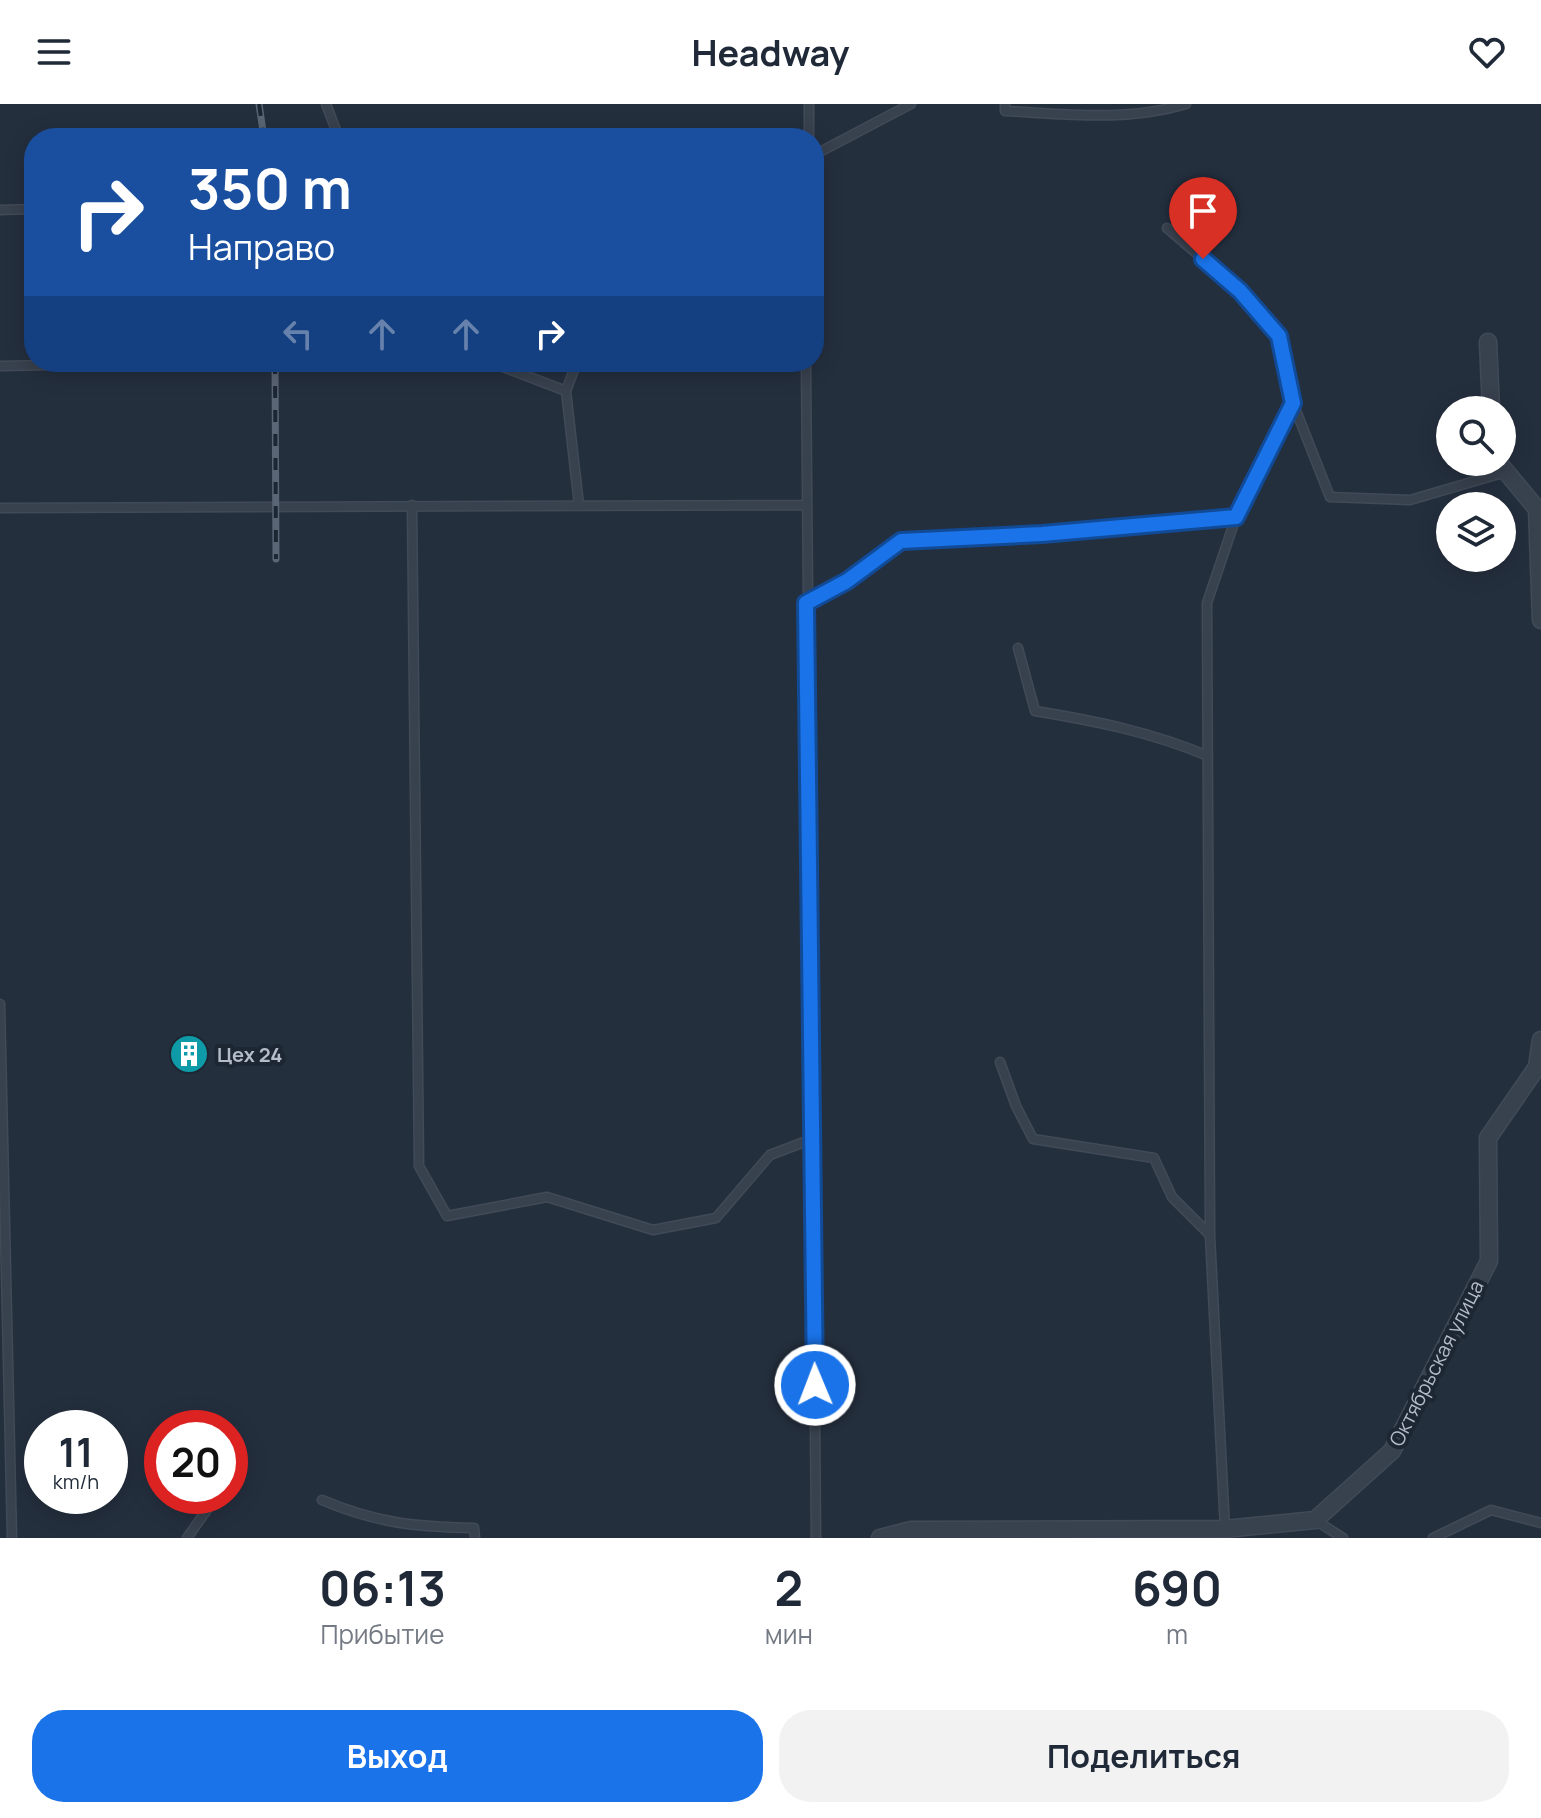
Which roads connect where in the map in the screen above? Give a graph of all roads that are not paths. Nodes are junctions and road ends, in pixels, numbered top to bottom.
1 (326, 104) edge
2 (809, 104) edge
3 (911, 104) edge
4 (1005, 104) edge
5 (1186, 104) edge
6 (335, 128) edge
7 (809, 128) edge
8 (824, 150) edge
9 (24, 209) edge
10 (0, 210) edge
11 (1167, 228) dead end
12 (1488, 342) dead end
13 (24, 365) edge
14 (0, 366) edge
15 (516, 372) edge
16 (573, 372) edge
17 (806, 372) edge
18 (566, 391) junction
19 (1490, 396) edge
20 (1293, 403) junction
21 (1477, 476) edge
22 (1510, 476) edge
23 (412, 505) junction
24 (579, 505) junction
25 (804, 505) junction
26 (0, 508) edge
27 (1236, 517) junction
28 (806, 603) junction
29 (1541, 620) edge
30 (1018, 648) dead end
31 (1208, 756) junction
32 (0, 1004) edge
33 (1541, 1040) edge
34 (1000, 1062) dead end
35 (812, 1139) junction
36 (1210, 1235) junction
37 (322, 1500) dead end
38 (204, 1514) edge
39 (1315, 1520) junction
40 (1541, 1523) edge
41 (1225, 1529) junction
42 (12, 1538) edge
43 (187, 1538) edge
44 (475, 1538) edge
45 (816, 1538) edge
46 (880, 1538) edge
47 (1343, 1538) edge
48 (1433, 1538) edge

1 - 6 lane
2 - 7 lane
3 - 8 lane
4 - 5 lane
9 - 10 lane
11 - 20 lane
12 - 19 street
13 - 14 lane
15 - 18 lane
16 - 18 lane
17 - 25 lane
18 - 24 lane
20 - 21 lane
20 - 27 lane
22 - 29 street
23 - 24 lane
23 - 26 lane
23 - 35 lane
24 - 25 lane
25 - 28 lane
27 - 28 lane
27 - 31 lane
28 - 35 lane
30 - 31 lane
31 - 36 lane
32 - 42 lane
33 - 39 street, Октябрьская улица
34 - 36 lane
35 - 45 lane
36 - 41 lane
37 - 44 lane
38 - 43 lane
39 - 41 street
39 - 47 lane
40 - 48 lane
41 - 46 street

